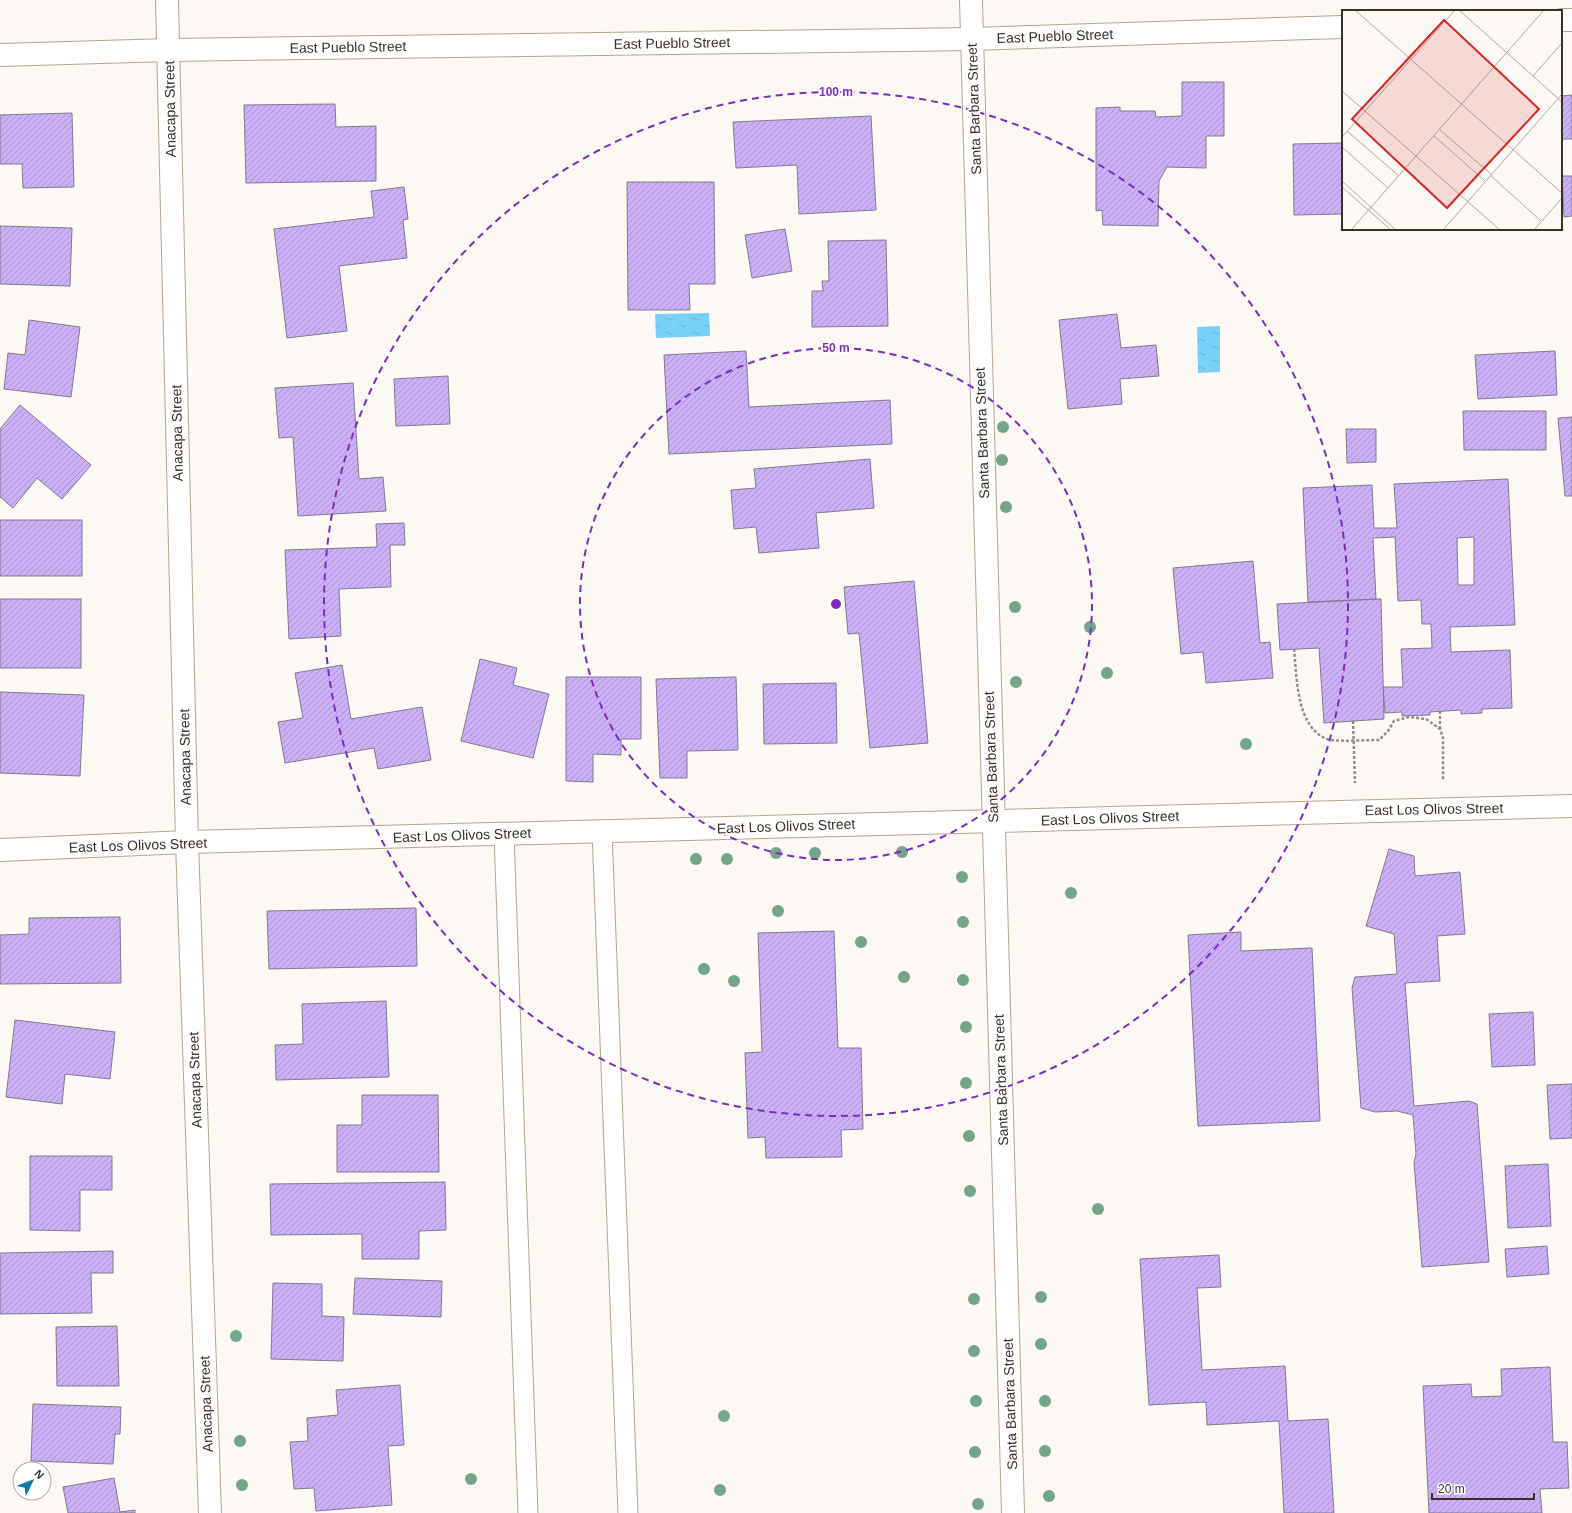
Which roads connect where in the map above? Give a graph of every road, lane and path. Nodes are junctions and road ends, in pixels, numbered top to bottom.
1 (167, 0) edge
2 (970, 0) edge
3 (1342, 27) edge
4 (972, 39) junction
5 (168, 50) junction
6 (0, 55) edge
7 (1294, 649) dead end
8 (1440, 711) dead end
9 (1353, 721) dead end
10 (1440, 729) junction
11 (1354, 740) junction
12 (1572, 806) edge
13 (1443, 809) junction
14 (1355, 811) junction
15 (993, 821) junction
16 (602, 831) junction
17 (504, 834) junction
18 (187, 842) junction
19 (0, 850) edge
20 (210, 1513) edge
21 (528, 1513) edge
22 (628, 1513) edge
23 (1013, 1513) edge

1 - 5 street, Anacapa Street
2 - 4 street, Santa Barbara Street
3 - 4 street, East Pueblo Street
4 - 5 street, East Pueblo Street
4 - 15 street, Santa Barbara Street
5 - 6 street, East Pueblo Street
5 - 18 street, Anacapa Street
7 - 11 path
8 - 10 path
9 - 11 path
10 - 11 path
10 - 13 path
11 - 14 path
12 - 13 street, East Los Olivos Street
13 - 14 street, East Los Olivos Street
14 - 15 street, East Los Olivos Street
15 - 16 street, East Los Olivos Street
15 - 23 street, Santa Barbara Street
16 - 17 street, East Los Olivos Street
16 - 22 lane
17 - 18 street, East Los Olivos Street
17 - 21 lane
18 - 19 street, East Los Olivos Street
18 - 20 street, Anacapa Street

